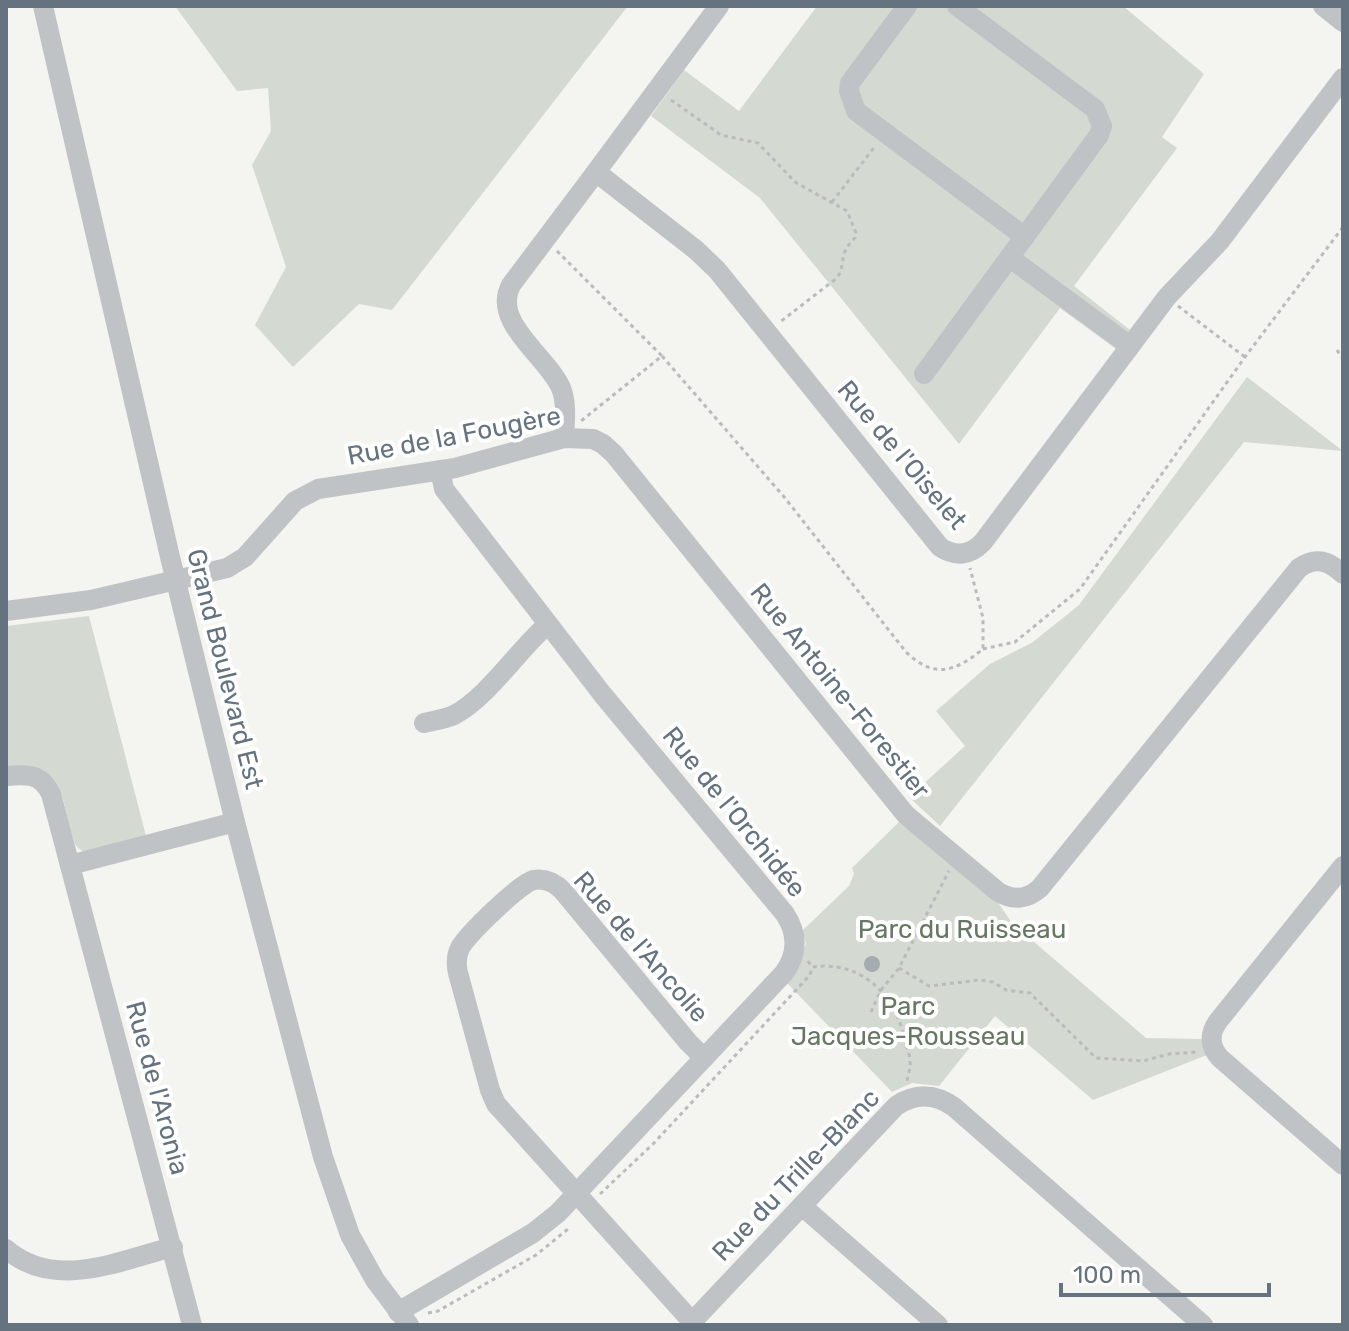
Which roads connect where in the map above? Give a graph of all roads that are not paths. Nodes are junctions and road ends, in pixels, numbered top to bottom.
1 (43, 6) edge
2 (719, 6) edge
3 (907, 6) edge
4 (957, 6) edge
5 (1323, 6) edge
6 (1343, 22) edge
7 (1343, 78) edge
8 (596, 172) junction
9 (1025, 237) junction
10 (1010, 258) junction
11 (1130, 346) junction
12 (924, 374) dead end
13 (564, 438) junction
14 (610, 449) joint
15 (440, 470) junction
16 (1343, 574) edge
17 (177, 580) junction
18 (6, 609) edge
19 (548, 624) junction
20 (424, 723) dead end
21 (6, 776) edge
22 (235, 822) junction
23 (70, 865) junction
24 (1342, 868) edge
25 (704, 1058) junction
26 (1343, 1165) edge
27 (587, 1195) junction
28 (802, 1206) junction
29 (173, 1247) junction
30 (6, 1249) edge
31 (410, 1316) edge
32 (694, 1323) edge
33 (192, 1325) edge
34 (938, 1325) edge
35 (1203, 1325) edge

1 - 17 street, Grand Boulevard Est
2 - 8 street
3 - 9 street
4 - 9 street
5 - 6 street
7 - 11 street, Rue de l'Oiselet
8 - 11 street, Rue de l'Oiselet
8 - 13 street
9 - 10 street
10 - 11 street
10 - 12 street
13 - 14 street, Rue de la Fougère
13 - 15 street, Rue de la Fougère
14 - 16 street, Rue Antoine-Forestier
15 - 17 street, Rue de la Fougère
15 - 19 street, Rue de l'Orchidée
17 - 18 street, Rue de la Fougère
17 - 22 street, Grand Boulevard Est
19 - 20 street
19 - 25 street, Rue de l'Orchidée
21 - 23 street, Rue de l'Aronia
22 - 23 street
22 - 31 street, Grand Boulevard Est
23 - 29 street, Rue de l'Aronia
24 - 26 street
25 - 27 street, Rue de l'Orchidée
25 - 27 street, Rue de l'Ancolie
27 - 31 street, Rue de l'Orchidée
27 - 32 street
28 - 32 street, Rue du Trille-Blanc
28 - 34 street
28 - 35 street, Rue du Trille-Blanc
29 - 30 street
29 - 33 street, Rue de l'Aronia

